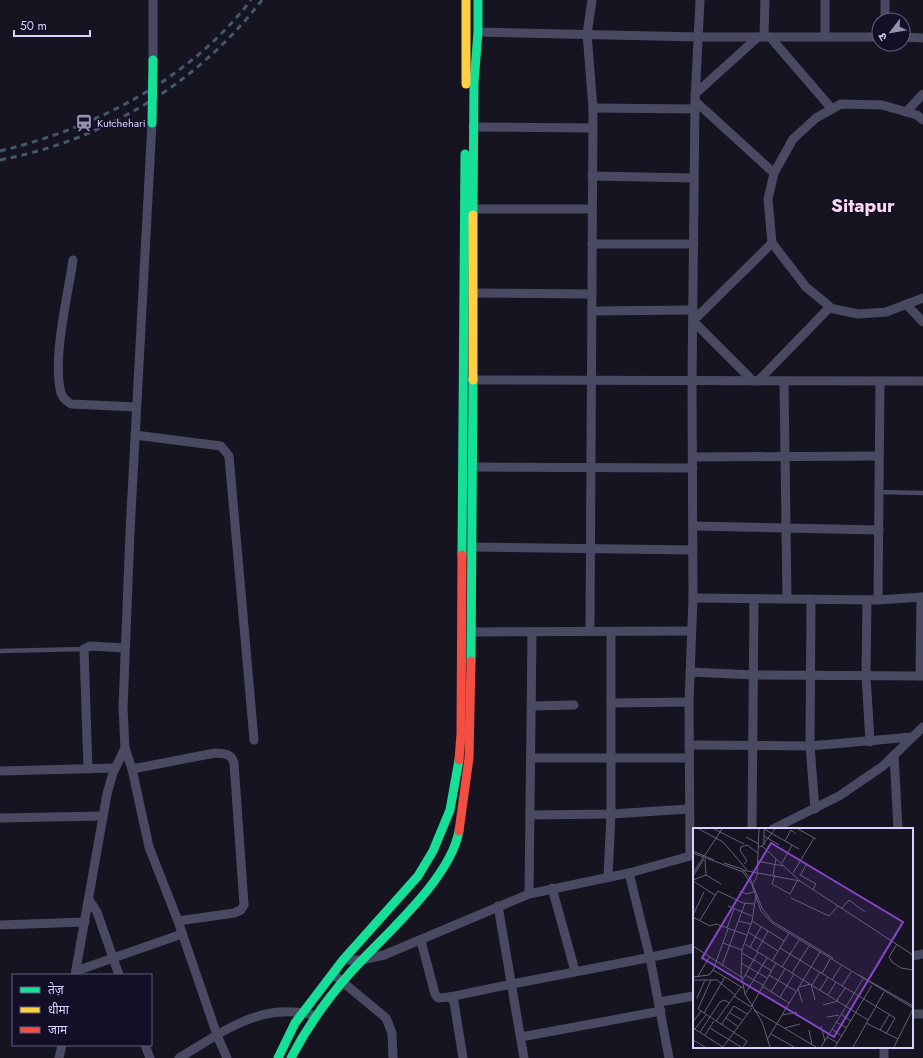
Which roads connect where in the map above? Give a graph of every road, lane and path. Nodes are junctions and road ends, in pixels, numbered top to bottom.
1 (153, 0) edge
2 (466, 0) edge
3 (478, 0) edge
4 (592, 0) edge
5 (700, 0) edge
6 (765, 0) edge
7 (825, 0) edge
8 (885, 0) edge
9 (885, 12) edge
10 (478, 32) junction
11 (587, 34) junction
12 (699, 37) junction
13 (764, 37) junction
14 (825, 37) junction
15 (871, 37) edge
16 (911, 38) edge
17 (923, 38) edge
18 (923, 94) edge
19 (695, 101) junction
20 (593, 108) junction
21 (832, 109) junction
22 (906, 112) junction
23 (923, 120) edge
24 (473, 127) junction
25 (593, 128) junction
26 (774, 172) junction
27 (592, 176) junction
28 (694, 178) junction
29 (473, 209) junction
30 (592, 209) junction
31 (772, 243) junction
32 (592, 244) junction
33 (694, 244) junction
34 (73, 260) dead end
35 (472, 293) junction
36 (592, 294) junction
37 (923, 298) edge
38 (907, 305) junction
39 (829, 308) junction
40 (693, 310) junction
41 (592, 311) junction
42 (693, 321) junction
43 (923, 322) edge
44 (472, 380) junction
45 (591, 381) junction
46 (756, 381) junction
47 (784, 381) junction
48 (880, 381) junction
49 (923, 381) edge
50 (692, 382) junction
51 (136, 407) junction
52 (135, 435) junction
53 (879, 456) junction
54 (693, 457) junction
55 (785, 457) junction
56 (473, 467) junction
57 (590, 467) junction
58 (693, 468) junction
59 (879, 492) junction
60 (923, 493) edge
61 (693, 526) junction
62 (786, 528) junction
63 (879, 530) junction
64 (473, 547) junction
65 (590, 549) junction
66 (693, 550) junction
67 (922, 597) edge
68 (693, 598) junction
69 (754, 599) junction
70 (787, 599) junction
71 (811, 600) junction
72 (866, 600) junction
73 (878, 600) junction
74 (590, 631) junction
75 (690, 631) junction
76 (472, 632) junction
77 (532, 632) junction
78 (611, 632) junction
79 (84, 648) junction
80 (125, 648) junction
81 (0, 650) edge
82 (690, 672) junction
83 (754, 675) junction
84 (811, 675) junction
85 (866, 675) junction
86 (922, 676) edge
87 (689, 702) junction
88 (611, 703) junction
89 (574, 705) dead end
90 (532, 706) junction
91 (923, 727) edge
92 (912, 737) junction
93 (254, 740) dead end
94 (870, 742) junction
95 (689, 745) junction
96 (754, 746) junction
97 (810, 746) junction
98 (125, 748) junction
99 (894, 755) junction
100 (531, 758) junction
101 (611, 758) junction
102 (689, 758) junction
103 (115, 768) junction
104 (88, 769) junction
105 (132, 769) junction
106 (0, 771) edge
107 (689, 809) junction
108 (815, 809) junction
109 (611, 814) junction
110 (531, 815) junction
111 (103, 816) junction
112 (0, 818) edge
113 (752, 828) edge
114 (775, 828) edge
115 (898, 828) edge
116 (692, 855) edge
117 (629, 873) junction
118 (608, 876) junction
119 (552, 888) junction
120 (529, 894) junction
121 (89, 900) junction
122 (498, 906) junction
123 (178, 921) junction
124 (85, 922) junction
125 (0, 925) edge
126 (182, 934) junction
127 (421, 941) junction
128 (693, 948) edge
129 (923, 954) edge
130 (913, 956) edge
131 (113, 958) junction
132 (650, 958) junction
133 (343, 960) junction
134 (362, 960) junction
135 (575, 971) junction
136 (75, 973) edge
137 (119, 974) edge
138 (333, 974) junction
139 (343, 982) junction
140 (511, 983) junction
141 (693, 996) edge
142 (450, 997) junction
143 (660, 1006) junction
144 (303, 1012) junction
145 (316, 1016) junction
146 (217, 1035) junction
147 (521, 1037) junction
148 (62, 1046) edge
149 (145, 1046) edge
150 (59, 1058) edge
151 (150, 1058) edge
152 (179, 1058) edge
153 (227, 1058) edge
154 (278, 1058) edge
155 (291, 1058) edge
156 (393, 1058) edge
157 (463, 1058) edge
158 (524, 1058) edge
159 (670, 1058) edge

1 - 51 street, bridge
2 - 133 street
3 - 10 street
4 - 11 street
5 - 12 street
6 - 13 street
7 - 14 street
8 - 9 street
10 - 11 street
10 - 24 street
11 - 12 street
11 - 20 street
12 - 13 street
12 - 19 street
13 - 14 street
13 - 19 street
13 - 21 street
14 - 15 street
16 - 17 street
18 - 22 street
19 - 20 street
19 - 26 street
19 - 28 street
20 - 25 street
21 - 22 street
21 - 26 street
22 - 23 street
24 - 25 street
24 - 29 street
25 - 27 street
26 - 31 street
27 - 28 street
27 - 30 street
28 - 33 street
29 - 30 street
29 - 35 street
30 - 32 street
31 - 39 street
31 - 42 street
32 - 33 street
32 - 36 street
33 - 40 street
34 - 51 street
35 - 36 street
35 - 44 street
36 - 41 street
37 - 38 street
38 - 39 street
38 - 43 street
39 - 46 street
40 - 41 street
40 - 42 street
41 - 45 street
42 - 46 street
42 - 50 street
44 - 45 street
44 - 56 street
45 - 50 street
45 - 57 street
46 - 47 street
46 - 50 street
47 - 48 street
47 - 55 street
48 - 49 street
48 - 53 street
50 - 54 street
51 - 52 street
52 - 80 street
52 - 93 street
53 - 55 street
53 - 59 street
54 - 55 street
54 - 58 street
55 - 62 street
56 - 57 street
56 - 64 street
57 - 58 street
57 - 65 street
58 - 61 street
59 - 60 lane
59 - 63 street
61 - 62 street
61 - 66 street
62 - 63 street
62 - 70 street
63 - 73 street
64 - 65 street
64 - 76 street
65 - 66 street
65 - 74 street
66 - 68 street
67 - 73 street
67 - 86 street
68 - 69 street
68 - 75 street
69 - 70 street
69 - 83 street
70 - 71 street
71 - 72 street
71 - 84 street
72 - 73 street
72 - 85 street
74 - 77 street
74 - 78 street
75 - 78 street
75 - 82 street
76 - 77 street
76 - 134 street
77 - 90 street
78 - 88 street
79 - 80 street
79 - 81 lane
79 - 104 street
80 - 98 street
82 - 83 street
82 - 87 street
83 - 84 street
83 - 96 street
84 - 85 street
84 - 97 street
85 - 86 street
85 - 94 street
87 - 88 street
87 - 95 street
88 - 101 street
89 - 90 street
90 - 100 street
91 - 92 street
92 - 94 street
92 - 99 street
94 - 97 street
95 - 96 street
95 - 102 street
96 - 97 street
96 - 113 street
97 - 108 street
98 - 103 street
98 - 105 street
99 - 108 street
99 - 115 street
100 - 101 street
100 - 110 street
101 - 102 street
101 - 109 street
102 - 107 street
103 - 104 street
103 - 111 street
104 - 106 street
105 - 123 street
105 - 123 street
107 - 109 street
107 - 116 street
108 - 114 street
109 - 110 street
109 - 118 street
110 - 120 street
111 - 112 street
111 - 121 street
116 - 117 street
117 - 118 street
117 - 132 street
118 - 119 street
119 - 120 street
119 - 135 street
120 - 122 street
121 - 124 street
121 - 131 street
122 - 127 street
122 - 140 street
123 - 126 street
124 - 125 street
124 - 136 street
126 - 131 street
126 - 146 street
127 - 134 street
127 - 142 street
128 - 132 street
129 - 130 street
131 - 136 street
131 - 137 street
132 - 135 street
132 - 143 street
133 - 134 street
133 - 138 street
134 - 139 street
135 - 140 street
138 - 139 street
138 - 144 street
139 - 145 street
139 - 156 street
140 - 142 street
140 - 147 street
141 - 143 street
142 - 157 street
143 - 147 street
143 - 159 street
144 - 145 street
144 - 146 street
144 - 154 street
145 - 155 street
146 - 152 street
146 - 153 street
147 - 158 street
148 - 150 street
149 - 151 street

